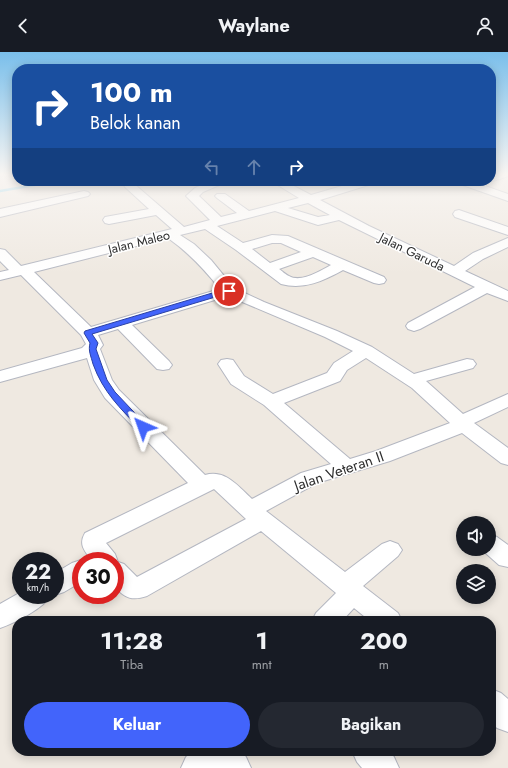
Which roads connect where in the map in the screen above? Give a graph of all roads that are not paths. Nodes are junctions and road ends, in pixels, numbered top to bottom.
1 (25, 207) edge
2 (154, 207) edge
3 (201, 207) edge
4 (237, 207) edge
5 (325, 207) edge
6 (276, 208) joint
7 (158, 211) junction
8 (0, 213) edge
9 (459, 214) dead end
10 (247, 215) junction
11 (340, 216) junction
12 (109, 220) dead end
13 (213, 223) junction
14 (508, 231) edge
15 (175, 233) junction
16 (508, 242) edge
17 (241, 247) junction
18 (314, 252) junction
19 (0, 253) edge
20 (342, 266) junction
21 (268, 268) junction
22 (21, 271) junction
23 (454, 272) junction
24 (0, 276) edge
25 (379, 280) dead end
26 (486, 287) junction
27 (229, 291) junction
28 (508, 297) edge
29 (121, 323) junction
30 (414, 326) dead end
31 (90, 341) junction
32 (366, 351) junction
33 (228, 364) dead end
34 (467, 364) dead end
35 (163, 365) dead end
36 (0, 377) edge
37 (411, 380) junction
38 (508, 400) edge
39 (271, 401) junction
40 (462, 424) junction
41 (508, 458) edge
42 (346, 466) junction
43 (202, 485) junction
44 (255, 516) junction
45 (496, 549) edge
46 (390, 550) dead end
47 (98, 552) edge
48 (508, 558) edge
49 (124, 581) edge
50 (349, 589) junction
51 (22, 604) edge
52 (0, 616) edge
53 (329, 616) edge
54 (383, 616) edge
55 (496, 707) edge
56 (508, 718) edge
57 (212, 756) edge
58 (226, 756) edge
59 (372, 756) edge
60 (197, 768) edge
61 (235, 768) edge
62 (383, 768) edge

1 - 8 street
2 - 7 street
3 - 13 street
4 - 10 street
5 - 11 street, Jalan Garuda
6 - 10 street, Jalan Maleo
6 - 11 street
7 - 12 street
7 - 15 street
9 - 14 street
10 - 13 street, Jalan Maleo
11 - 23 street, Jalan Garuda
13 - 15 street, Jalan Maleo
13 - 17 street
15 - 22 street, Jalan Maleo
15 - 27 street
16 - 23 street
17 - 18 street
17 - 21 street
18 - 20 street
18 - 21 street
19 - 22 street
20 - 21 street
20 - 25 street
22 - 24 street, Jalan Maleo
22 - 31 street
23 - 26 street, Jalan Garuda
26 - 28 street, Jalan Garuda
26 - 30 street
27 - 29 street
27 - 32 street
29 - 31 street
29 - 35 street
31 - 36 street
31 - 43 street
32 - 37 street
32 - 39 street
33 - 39 street
34 - 37 street
37 - 40 street
38 - 40 street, Jalan Veteran II
39 - 42 street
40 - 41 street
40 - 42 street, Jalan Veteran II
42 - 44 street, Jalan Veteran II
43 - 44 street
43 - 47 street
44 - 49 street, Jalan Veteran II
44 - 50 street
45 - 48 street
46 - 50 street
50 - 53 street
50 - 54 street
51 - 52 street
55 - 56 street
57 - 60 street
58 - 61 street
59 - 62 street

